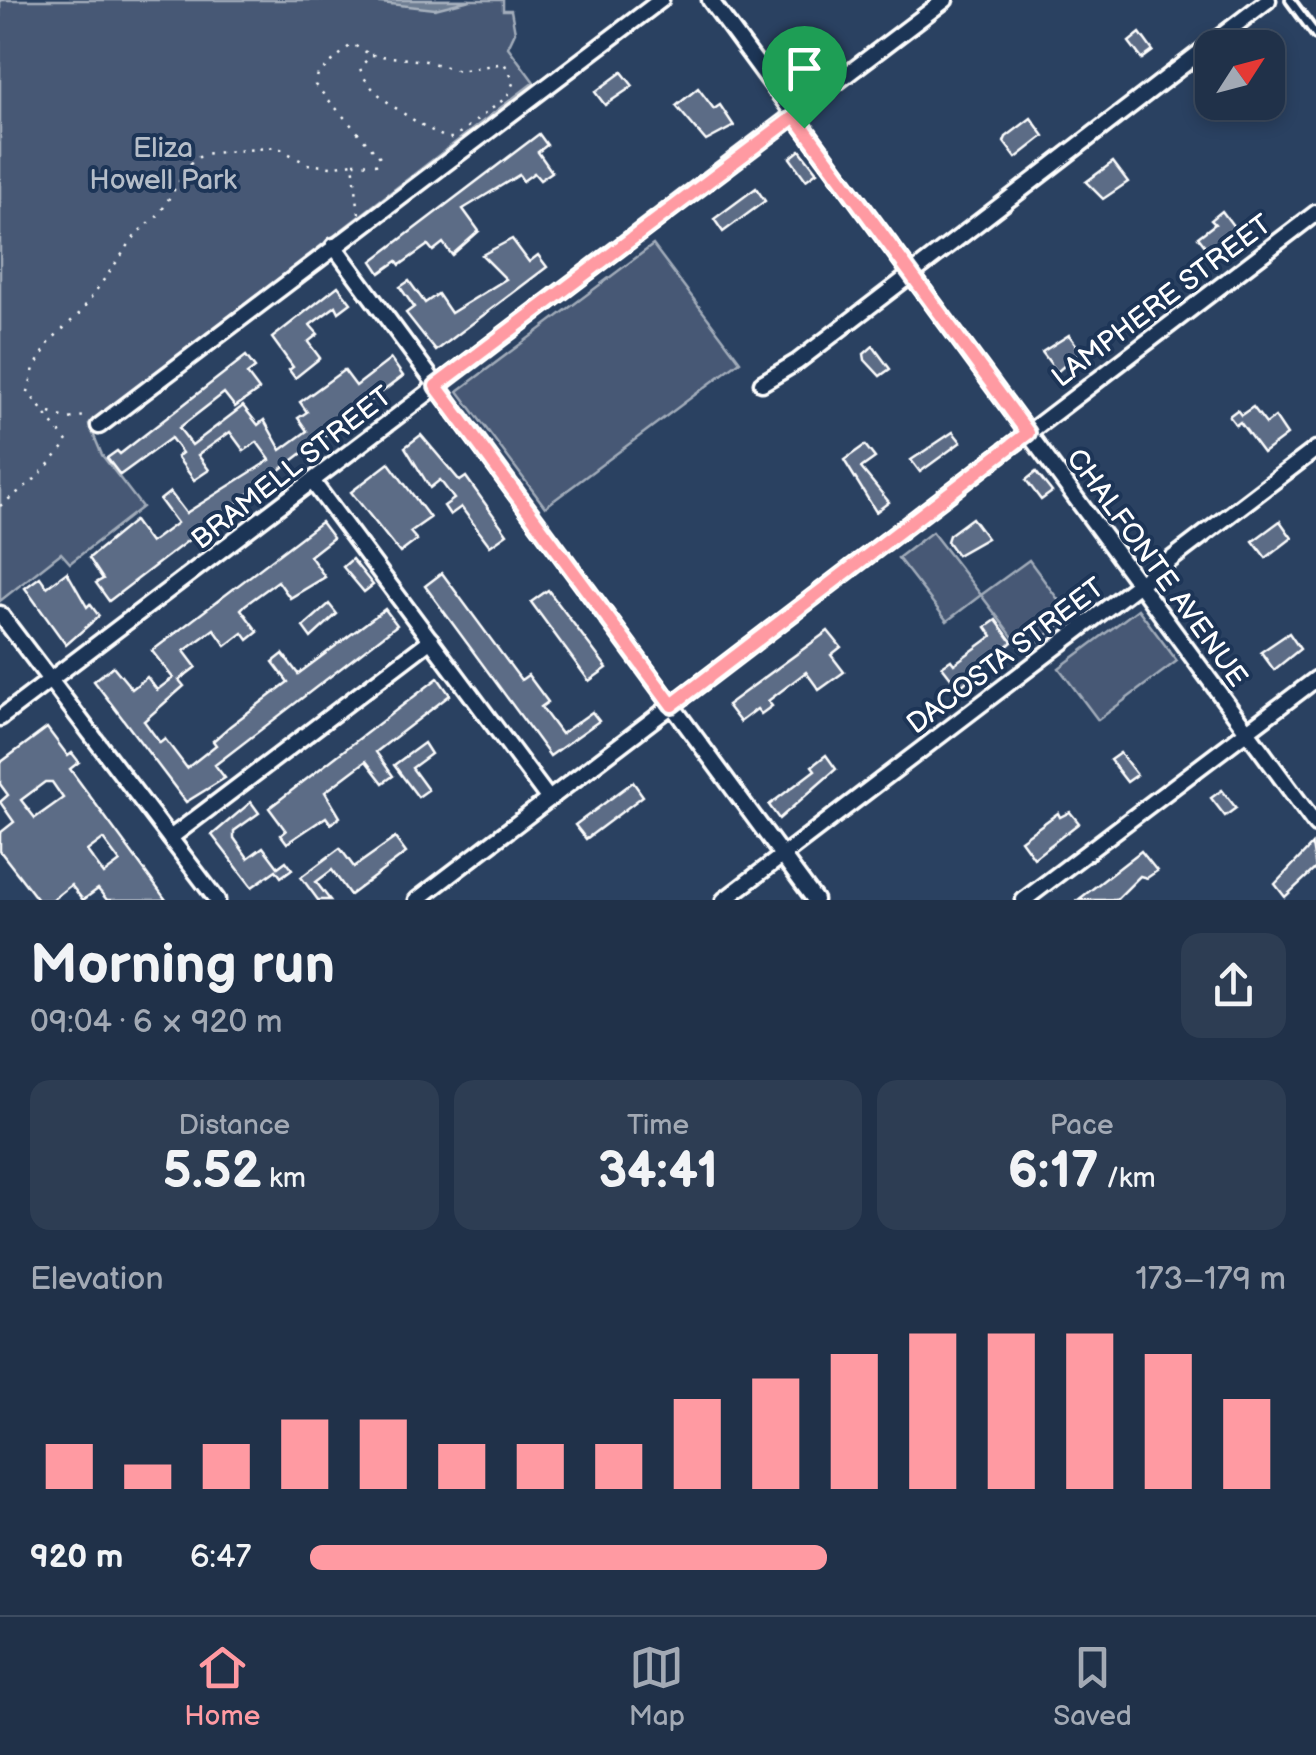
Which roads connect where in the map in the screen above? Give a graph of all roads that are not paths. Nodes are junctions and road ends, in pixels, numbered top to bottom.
1 (661, 0) edge
2 (710, 0) edge
3 (945, 0) edge
4 (1268, 0) edge
5 (1290, 0) edge
6 (1316, 35) edge
7 (795, 116) junction
8 (1316, 213) edge
9 (334, 246) junction
10 (912, 274) junction
11 (762, 383) dead end
12 (436, 386) junction
13 (99, 426) road end
14 (1028, 433) junction
15 (1316, 449) edge
16 (312, 482) junction
17 (1139, 584) junction
18 (0, 614) edge
19 (431, 640) junction
20 (1316, 679) edge
21 (51, 682) junction
22 (672, 705) junction
23 (0, 718) edge
24 (1247, 731) junction
25 (548, 798) junction
26 (1316, 824) edge
27 (170, 838) junction
28 (782, 856) junction
29 (217, 900) edge
30 (417, 900) edge
31 (724, 900) edge
32 (816, 900) edge
33 (1024, 900) edge

1 - 9 street
2 - 7 street, CHALFONTE AVENUE
3 - 7 street, BRAMELL STREET
4 - 10 street
5 - 6 lane
7 - 10 street, CHALFONTE AVENUE
7 - 12 street, BRAMELL STREET
8 - 14 street, LAMPHERE STREET
9 - 12 street
9 - 13 street
10 - 11 street
10 - 14 street, CHALFONTE AVENUE
12 - 16 street, BRAMELL STREET
12 - 22 street
14 - 17 street, CHALFONTE AVENUE
14 - 22 street, LAMPHERE STREET
15 - 17 street, DACOSTA STREET
16 - 19 street
16 - 21 street, BRAMELL STREET
17 - 24 street, CHALFONTE AVENUE
17 - 28 street, DACOSTA STREET
18 - 21 street
19 - 25 street
19 - 27 street
20 - 24 street
21 - 23 street, BRAMELL STREET
21 - 27 street
22 - 25 street, LAMPHERE STREET
22 - 28 street
24 - 26 street, CHALFONTE AVENUE
24 - 33 street
25 - 30 street, LAMPHERE STREET
27 - 29 street
28 - 31 street, DACOSTA STREET
28 - 32 street

